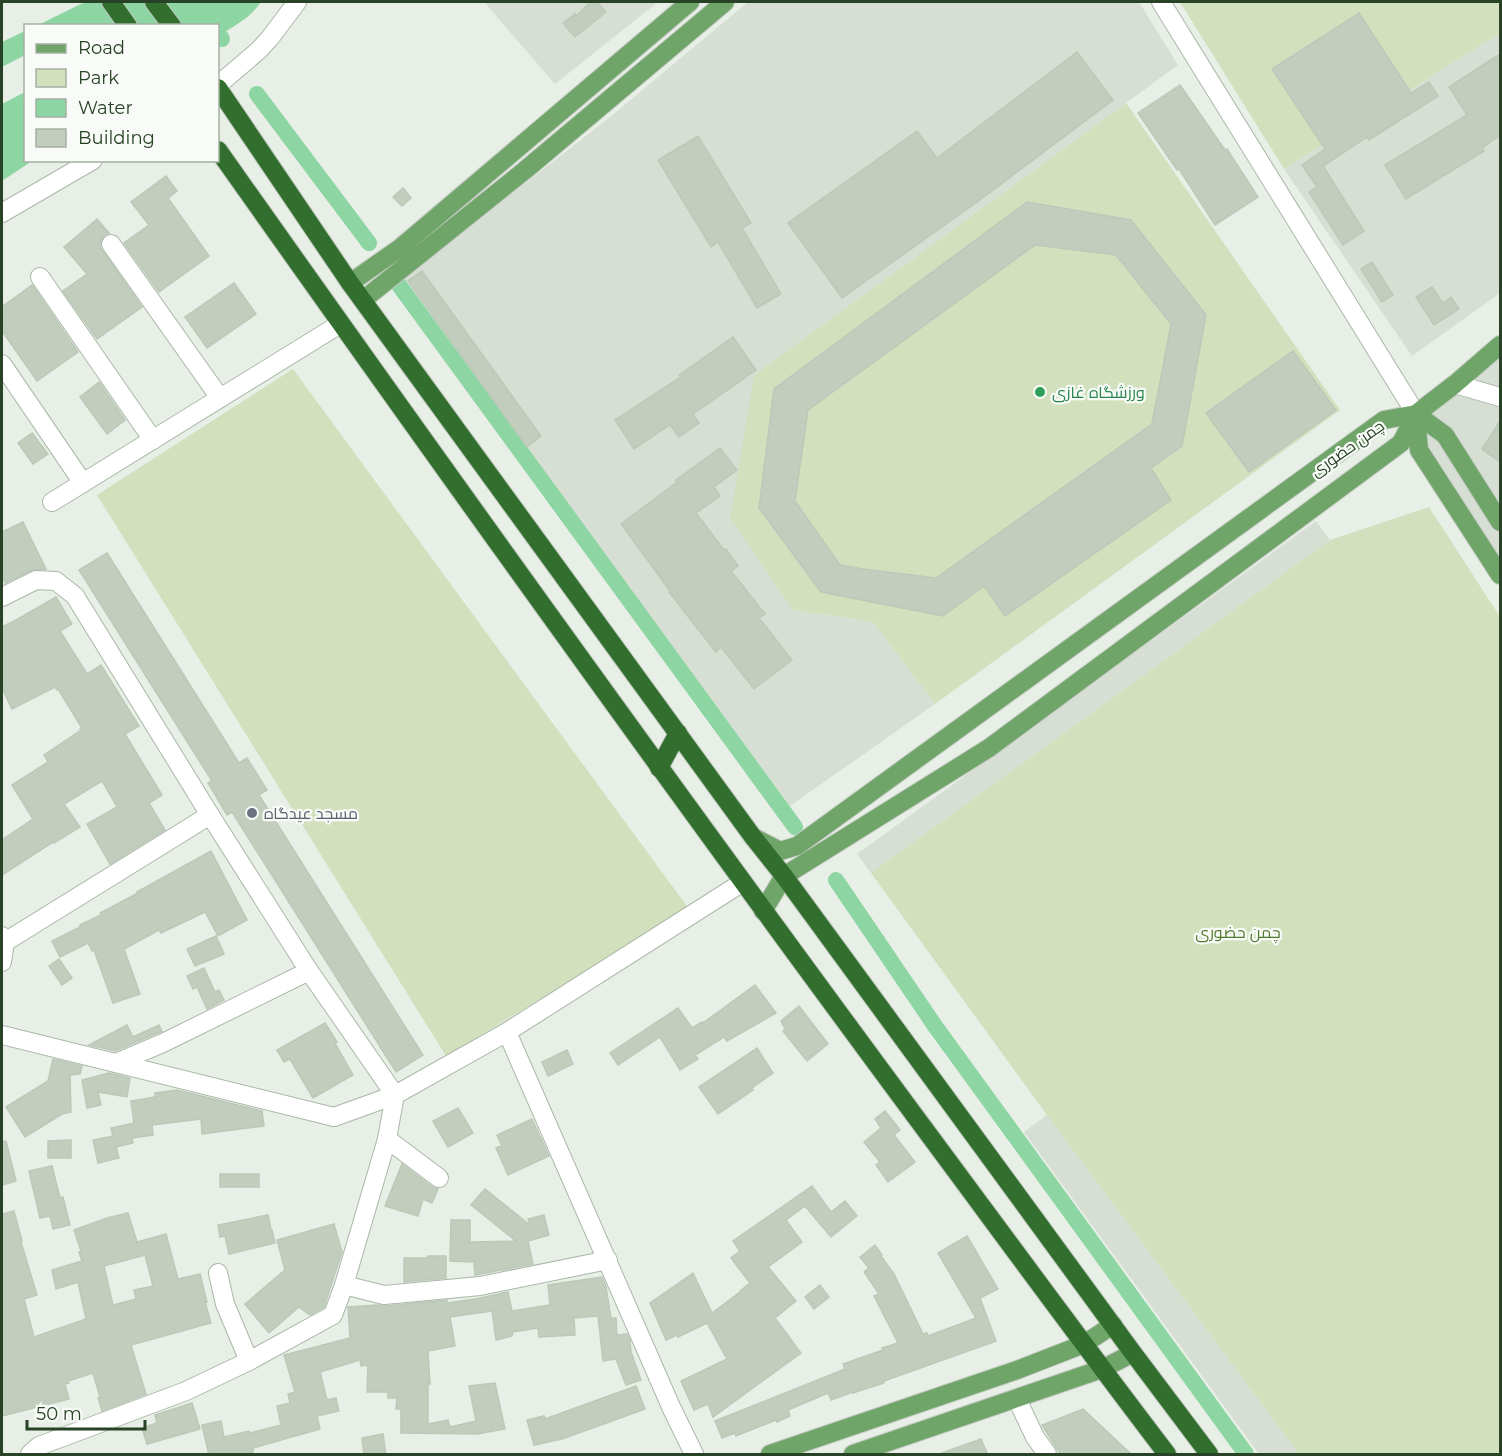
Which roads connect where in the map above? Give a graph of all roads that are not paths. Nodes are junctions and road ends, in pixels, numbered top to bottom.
1 (111, 2) edge
2 (154, 2) edge
3 (281, 2) edge
4 (297, 2) edge
5 (690, 2) edge
6 (725, 2) edge
7 (1161, 2) edge
8 (127, 24) edge
9 (170, 24) edge
10 (277, 27) junction
11 (219, 86) edge
12 (219, 88) edge
13 (219, 151) edge
14 (90, 162) edge
15 (2, 213) edge
16 (111, 244) dead end
17 (40, 278) dead end
18 (350, 283) junction
19 (363, 300) junction
20 (340, 324) junction
21 (1500, 345) edge
22 (2, 364) edge
23 (1455, 384) junction
24 (1500, 397) edge
25 (220, 398) junction
26 (1416, 414) junction
27 (153, 440) junction
28 (83, 483) junction
29 (52, 502) dead end
30 (1500, 522) edge
31 (1500, 575) edge
32 (2, 597) edge
33 (678, 733) junction
34 (659, 768) junction
35 (210, 815) junction
36 (753, 837) junction
37 (784, 876) junction
38 (743, 882) junction
39 (763, 911) junction
40 (3, 939) edge
41 (2, 962) edge
42 (309, 971) junction
43 (507, 1032) junction
44 (2, 1035) edge
45 (116, 1063) junction
46 (395, 1095) junction
47 (387, 1139) junction
48 (439, 1178) dead end
49 (608, 1260) junction
50 (218, 1273) dead end
51 (344, 1286) junction
52 (1113, 1325) junction
53 (1084, 1344) junction
54 (1132, 1353) junction
55 (249, 1361) junction
56 (1102, 1369) junction
57 (1017, 1399) junction
58 (30, 1455) edge
59 (694, 1455) edge
60 (770, 1455) edge
61 (853, 1455) edge
62 (1047, 1455) edge
63 (1167, 1455) edge
64 (1209, 1455) edge

1 - 8 highway
2 - 9 highway
3 - 10 street
4 - 10 street
5 - 18 main road
6 - 19 main road
7 - 26 street
10 - 11 street
12 - 18 highway
13 - 20 highway
14 - 15 street
16 - 25 street
17 - 27 street
18 - 19 highway
19 - 33 highway
20 - 25 street
20 - 34 highway
21 - 23 main road
22 - 28 street
23 - 24 street
23 - 26 main road
25 - 27 street
26 - 30 main road
26 - 31 main road
26 - 36 main road, چمن حضوری
26 - 37 main road, چمن حضوری
27 - 28 street
28 - 29 street
32 - 35 street
33 - 34 highway
33 - 36 highway
34 - 38 highway
35 - 40 street
35 - 42 street
36 - 37 highway
37 - 39 main road, چمن حضوری
37 - 52 highway
38 - 39 highway
38 - 43 street
39 - 53 highway
40 - 41 street
42 - 45 street
42 - 46 street
43 - 46 street
43 - 49 street
44 - 45 street
45 - 46 street
46 - 47 street
47 - 48 street
47 - 51 street
49 - 51 street
49 - 59 street
50 - 55 street
51 - 55 street
52 - 53 main road
52 - 54 highway
53 - 56 highway
53 - 60 main road
54 - 56 main road
54 - 64 highway
55 - 58 street
56 - 57 main road
56 - 63 highway
57 - 61 main road
57 - 62 street

